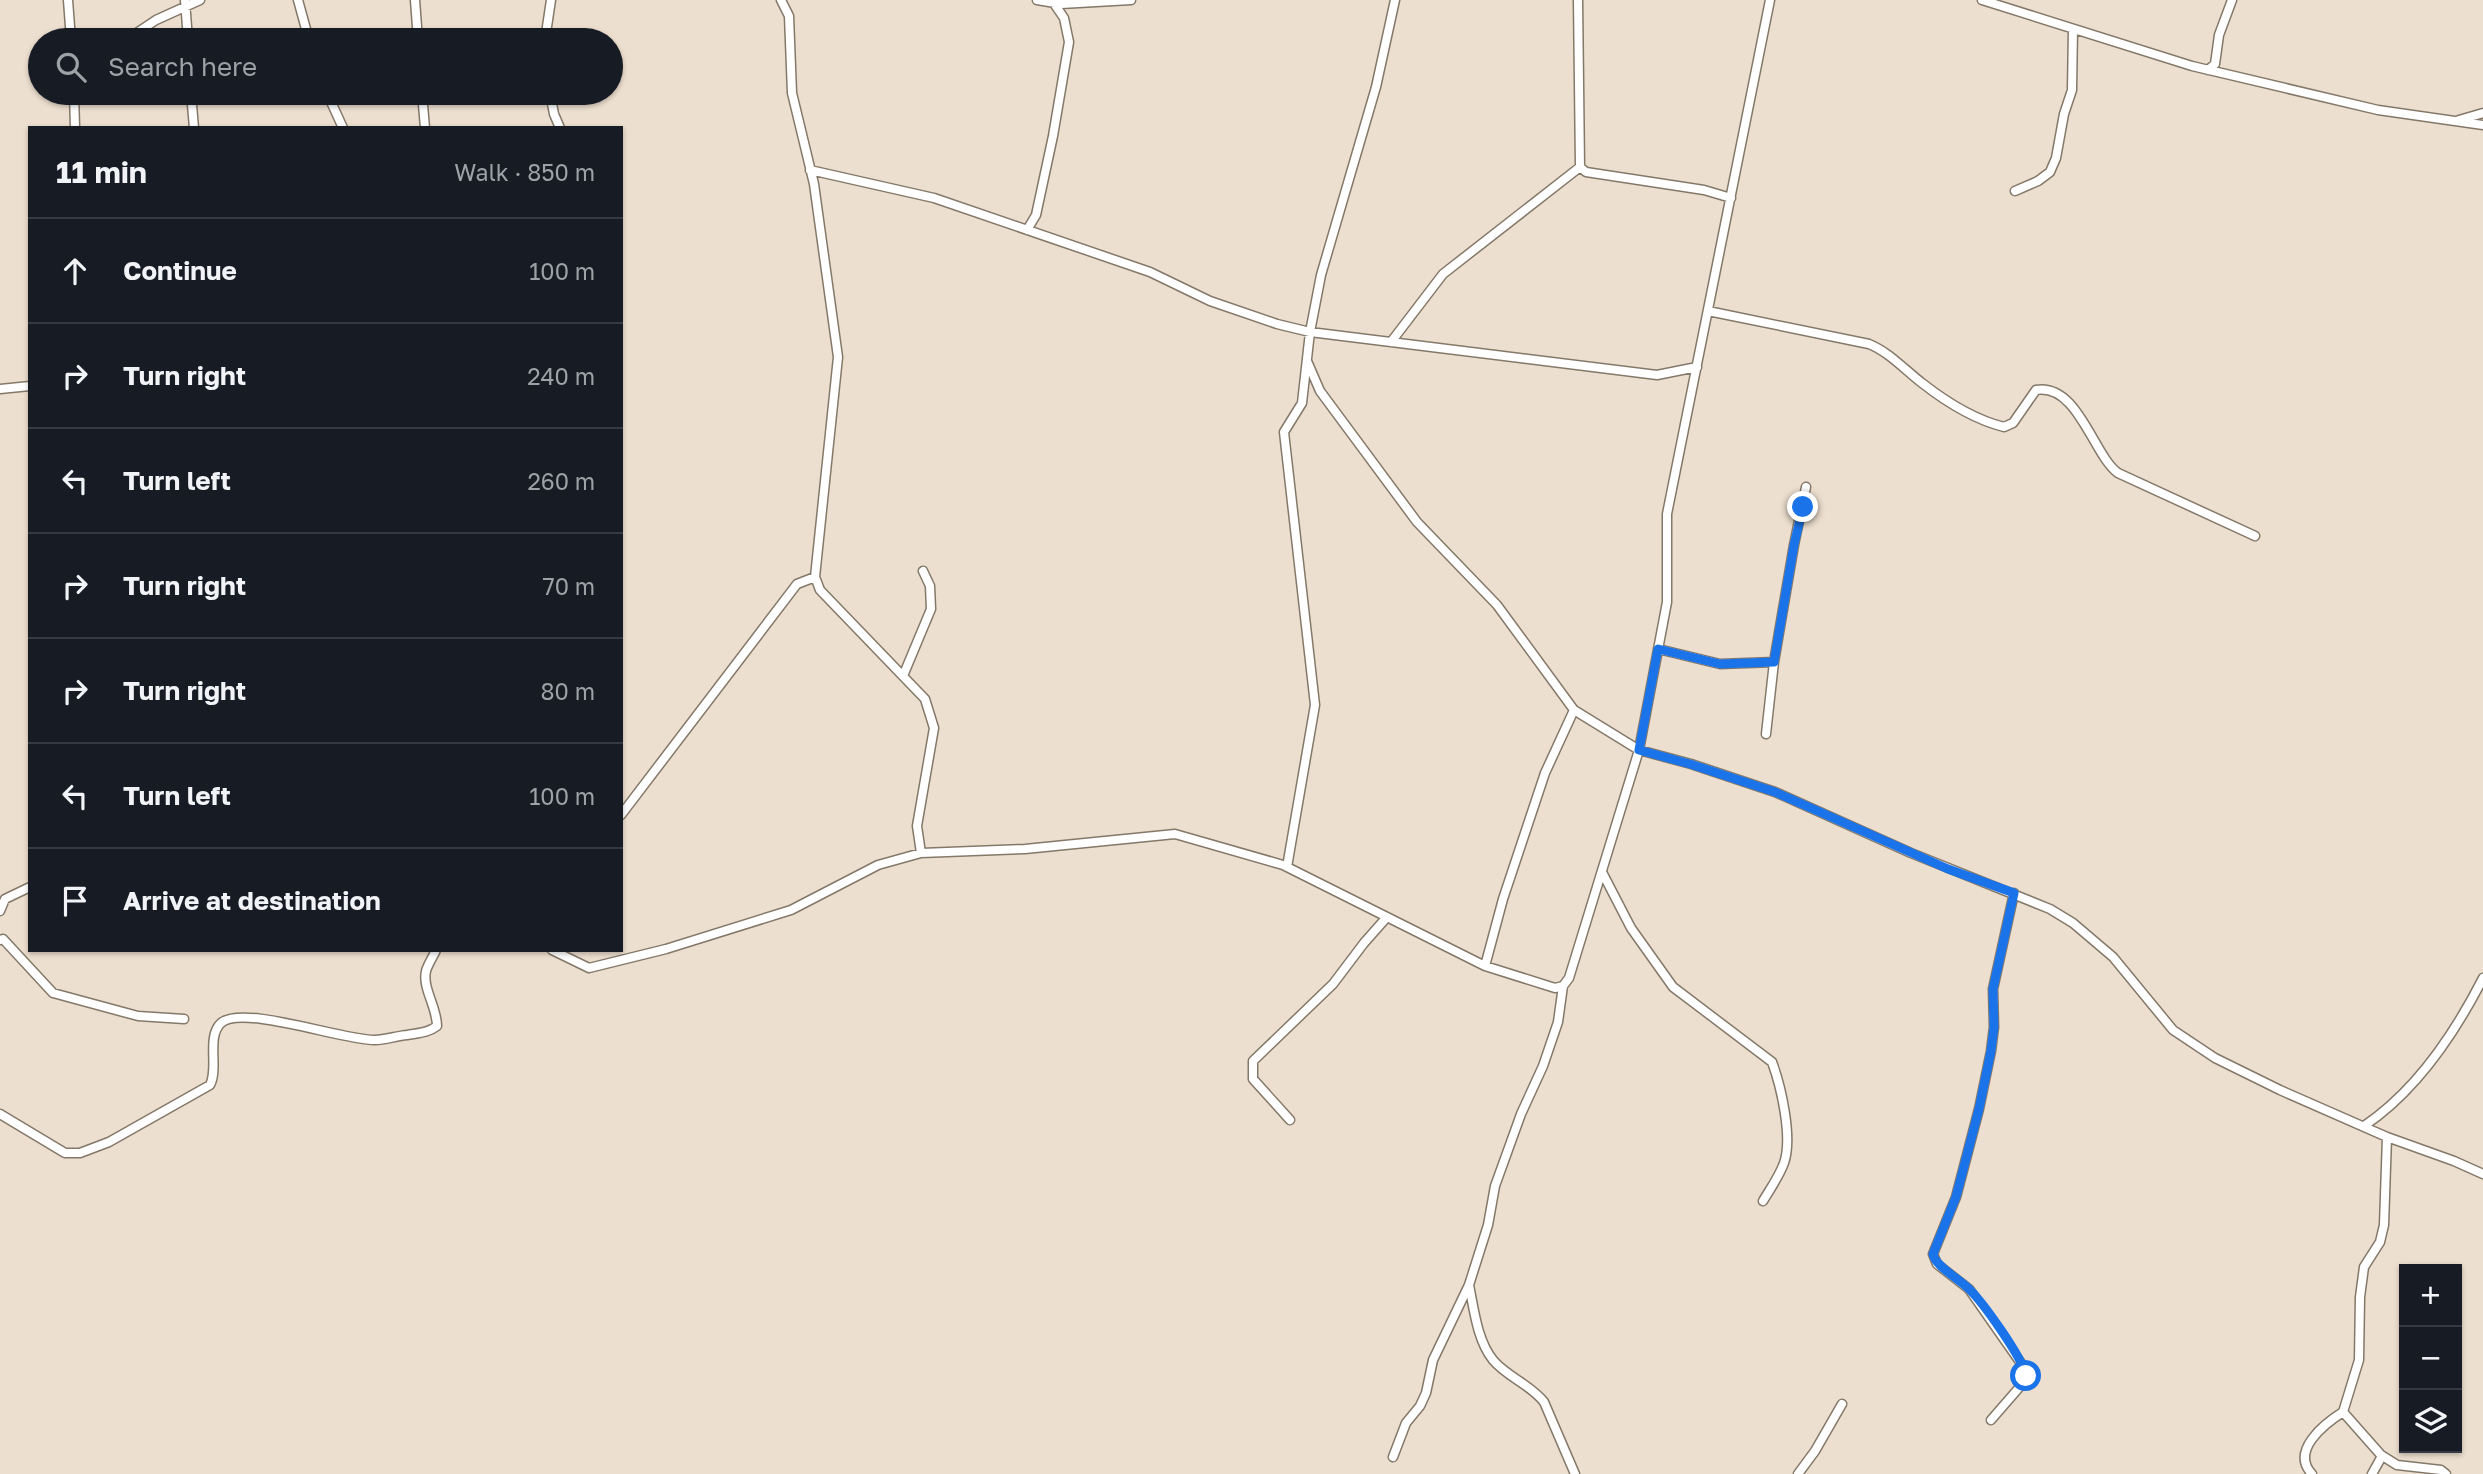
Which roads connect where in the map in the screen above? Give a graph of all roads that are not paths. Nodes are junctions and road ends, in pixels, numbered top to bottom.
1 (68, 0) edge
2 (200, 0) edge
3 (298, 0) edge
4 (415, 0) edge
5 (551, 0) edge
6 (781, 0) edge
7 (1037, 0) edge
8 (1132, 0) edge
9 (1395, 0) edge
10 (1578, 0) edge
11 (1770, 0) edge
12 (1982, 0) edge
13 (2232, 0) edge
14 (1053, 2) junction
15 (185, 3) edge
16 (70, 28) edge
17 (144, 28) edge
18 (187, 28) edge
19 (306, 28) edge
20 (417, 28) edge
21 (547, 28) edge
22 (2073, 29) junction
23 (2208, 70) junction
24 (74, 105) edge
25 (192, 105) edge
26 (332, 105) edge
27 (423, 105) edge
28 (552, 105) edge
29 (2483, 113) edge
30 (2456, 121) junction
31 (2483, 125) edge
32 (75, 126) edge
33 (194, 126) edge
34 (342, 126) edge
35 (425, 126) edge
36 (559, 126) edge
37 (1580, 167) junction
38 (810, 170) junction
39 (2015, 191) dead end
40 (1731, 198) junction
41 (1027, 230) junction
42 (1708, 311) junction
43 (1310, 332) junction
44 (1391, 342) junction
45 (1307, 361) junction
46 (1697, 368) junction
47 (28, 386) edge
48 (0, 389) edge
49 (1807, 487) dead end
50 (2255, 536) dead end
51 (923, 570) dead end
52 (816, 577) junction
53 (1658, 649) junction
54 (1774, 662) junction
55 (903, 676) junction
56 (1574, 710) junction
57 (1766, 734) dead end
58 (1639, 750) junction
59 (623, 813) edge
60 (921, 853) junction
61 (1287, 867) junction
62 (1602, 872) junction
63 (28, 888) edge
64 (2014, 893) junction
65 (0, 911) edge
66 (1387, 917) junction
67 (0, 940) edge
68 (435, 952) edge
69 (556, 952) edge
70 (1485, 966) junction
71 (2483, 978) edge
72 (1563, 986) junction
73 (184, 1019) dead end
74 (0, 1114) edge
75 (1290, 1121) dead end
76 (2364, 1126) junction
77 (2388, 1137) junction
78 (2483, 1174) edge
79 (1763, 1201) dead end
80 (1469, 1285) junction
81 (1842, 1404) dead end
82 (2343, 1412) junction
83 (1991, 1420) dead end
84 (2382, 1456) junction
85 (1393, 1457) dead end
86 (2310, 1473) edge
87 (1574, 1474) edge
88 (1798, 1474) edge
89 (2372, 1474) edge
90 (2445, 1474) edge

1 - 16 street
2 - 15 street
3 - 19 street
4 - 20 street
5 - 21 street
6 - 38 street
7 - 14 street
8 - 14 street
9 - 43 street
10 - 37 street
11 - 40 street
12 - 22 street
13 - 23 street
14 - 41 street
15 - 17 street
15 - 18 street
22 - 23 street
22 - 39 street
23 - 30 street
24 - 32 street
25 - 33 street
26 - 34 street
27 - 35 street
28 - 36 street
29 - 30 street
30 - 31 street
37 - 40 street
37 - 44 street
38 - 41 street
38 - 52 street
40 - 42 street
41 - 43 street
42 - 46 street
42 - 50 street
43 - 44 street
43 - 45 street
44 - 46 street
45 - 56 street
45 - 61 street
46 - 53 street
47 - 48 street
49 - 54 street
51 - 55 street
52 - 55 street
52 - 59 street
53 - 54 street
53 - 58 street
54 - 57 street
55 - 60 street
56 - 58 street
56 - 70 street
58 - 62 street
58 - 64 street
60 - 61 street
60 - 69 street
61 - 66 street
62 - 72 street
62 - 79 street
63 - 65 street
64 - 76 street
64 - 83 street
66 - 70 street
66 - 75 street
67 - 73 street
68 - 74 street
70 - 72 street
71 - 76 street
72 - 80 street
76 - 77 street
77 - 78 street
77 - 82 street
80 - 85 street
80 - 87 street
81 - 88 street
82 - 84 street
82 - 86 street
84 - 89 street
84 - 90 street

